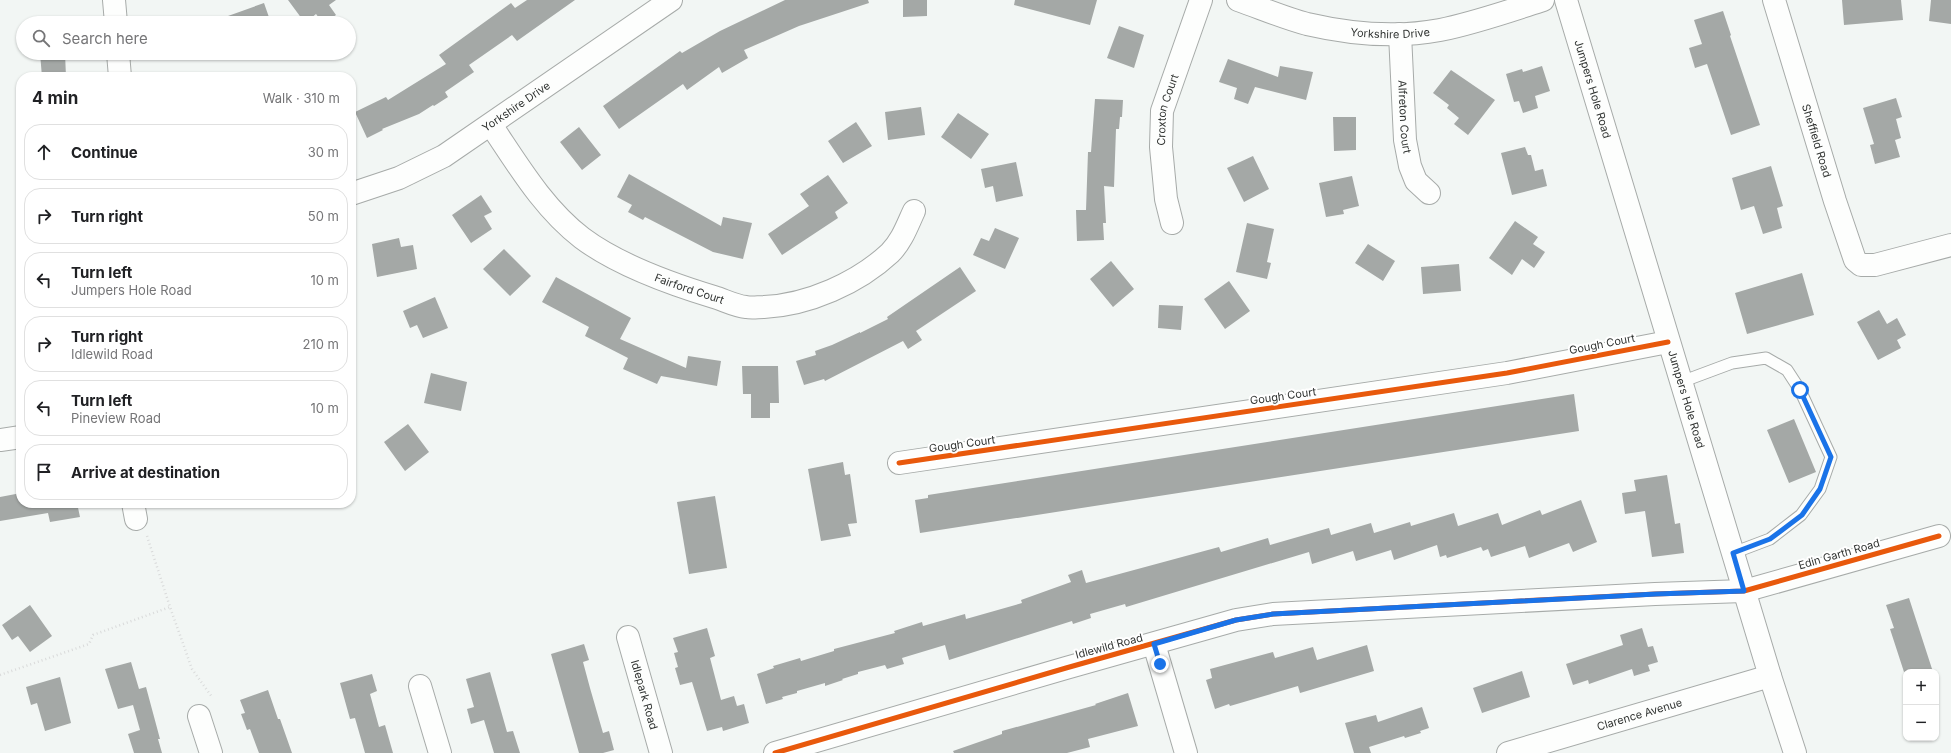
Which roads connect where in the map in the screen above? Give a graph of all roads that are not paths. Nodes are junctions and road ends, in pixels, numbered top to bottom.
1 (114, 0) edge
2 (671, 0) edge
3 (1201, 0) edge
4 (1238, 0) edge
5 (1543, 0) edge
6 (1566, 0) edge
7 (1774, 0) edge
8 (115, 16) edge
9 (1400, 34) junction
10 (119, 60) edge
11 (120, 72) edge
12 (491, 125) junction
13 (356, 192) edge
14 (1428, 193) dead end
15 (914, 211) dead end
16 (1172, 223) dead end
17 (1951, 245) edge
18 (1668, 342) junction
19 (1681, 382) junction
20 (16, 438) edge
21 (0, 440) edge
22 (899, 463) dead end
23 (1939, 536) dead end
24 (1733, 553) junction
25 (1744, 591) junction
26 (628, 637) dead end
27 (1154, 644) junction
28 (1770, 676) junction
29 (420, 686) dead end
30 (199, 716) dead end
31 (838, 744) edge
32 (211, 753) edge
33 (440, 753) edge
34 (662, 753) edge
35 (775, 753) edge
36 (1186, 753) edge
37 (1508, 753) edge
38 (1795, 753) edge

1 - 8 street
2 - 12 street, Yorkshire Drive
3 - 16 street, Croxton Court
4 - 9 street, Yorkshire Drive
5 - 9 street, Yorkshire Drive
6 - 18 street, Jumpers Hole Road
7 - 17 street, Sheffield Road
9 - 14 street, Alfreton Court
10 - 11 street
12 - 13 street, Yorkshire Drive
12 - 15 street, Fairford Court
18 - 19 street, Jumpers Hole Road
18 - 22 street, Gough Court
19 - 24 street, Jumpers Hole Road
19 - 24 lane
20 - 21 street
23 - 25 street, Edin Garth Road
24 - 25 street, Jumpers Hole Road
25 - 27 street, Idlewild Road
25 - 28 street, Jumpers Hole Road
26 - 34 street, Idlepark Road
27 - 31 street, Idlewild Road
27 - 36 street
28 - 37 street, Clarence Avenue
28 - 38 street, Jumpers Hole Road
29 - 33 street
30 - 32 street
31 - 35 street, Idlewild Road

